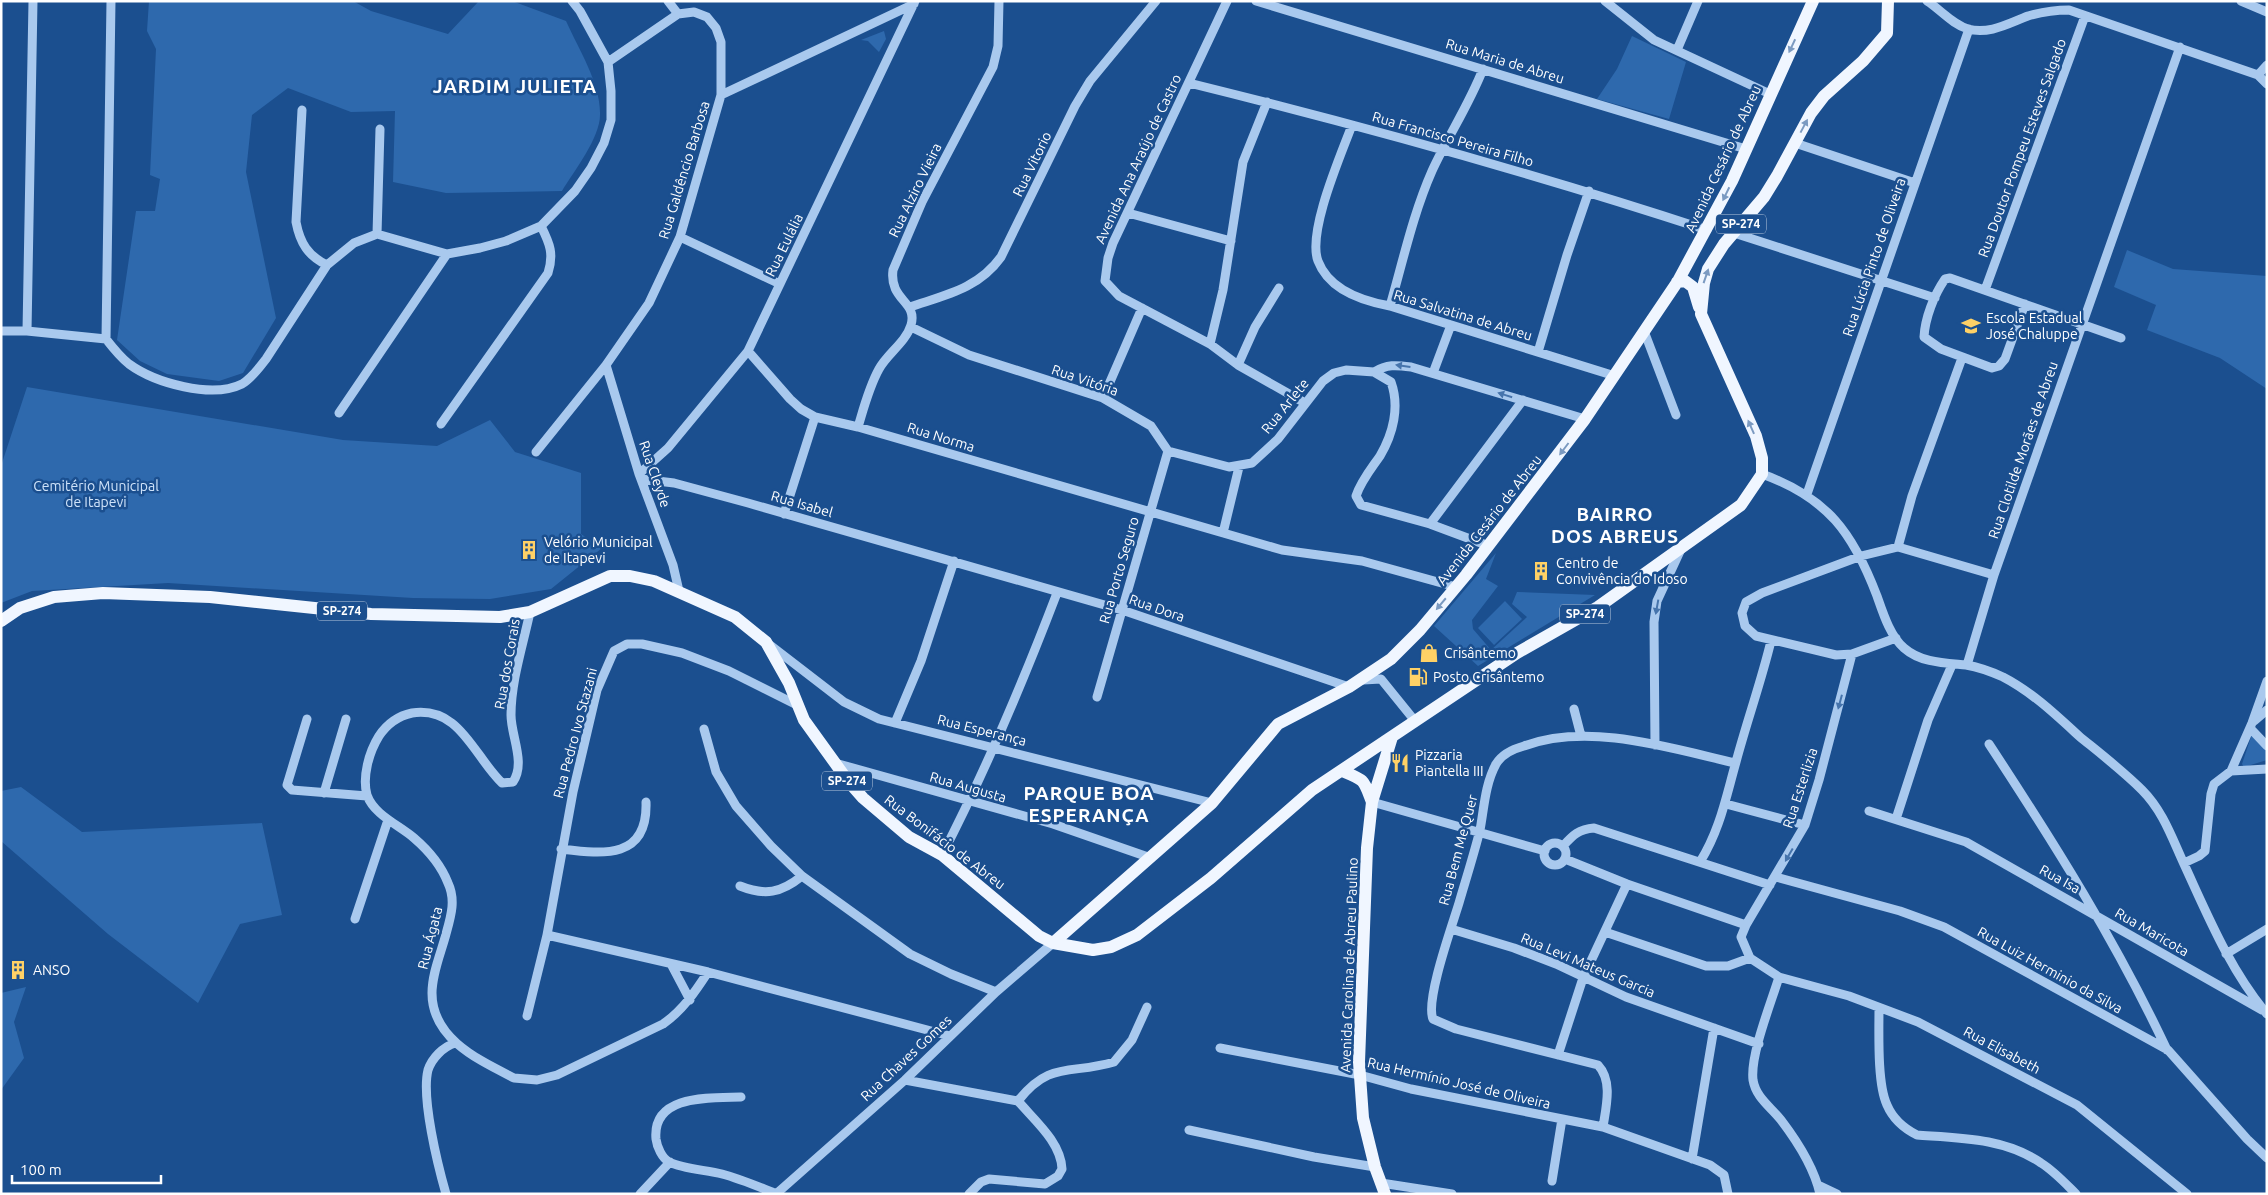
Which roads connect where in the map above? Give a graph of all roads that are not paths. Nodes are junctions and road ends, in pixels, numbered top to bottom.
1 (34, 1) edge
2 (111, 1) edge
3 (572, 1) edge
4 (668, 1) edge
5 (999, 1) edge
6 (1156, 1) edge
7 (1227, 1) edge
8 (1256, 1) edge
9 (1605, 1) edge
10 (1698, 1) edge
11 (1812, 1) edge
12 (1888, 1) edge
13 (1927, 1) edge
14 (2073, 1) edge
15 (2241, 1) edge
16 (915, 3) edge
17 (2069, 10) junction
18 (2267, 12) edge
19 (678, 14) junction
20 (2084, 16) junction
21 (1969, 29) junction
22 (2180, 47) junction
23 (1677, 50) junction
24 (608, 62) junction
25 (2267, 65) edge
26 (1483, 69) junction
27 (2258, 75) junction
28 (1189, 83) junction
29 (2267, 84) edge
30 (1770, 94) junction
31 (721, 95) junction
32 (1267, 102) junction
33 (302, 110) dead end
34 (1352, 125) junction
35 (380, 129) dead end
36 (1796, 143) junction
37 (1746, 149) junction
38 (1442, 151) junction
39 (1915, 182) junction
40 (1589, 191) junction
41 (1128, 213) junction
42 (541, 226) junction
43 (1707, 230) junction
44 (1734, 233) junction
45 (378, 234) junction
46 (680, 237) junction
47 (1231, 241) junction
48 (447, 254) junction
49 (328, 265) junction
50 (1881, 280) junction
51 (1677, 282) junction
52 (780, 284) junction
53 (1279, 288) dead end
54 (1985, 290) junction
55 (1935, 298) junction
56 (2025, 304) junction
57 (1390, 306) junction
58 (910, 307) junction
59 (1142, 308) junction
60 (1701, 314) junction
61 (1451, 325) junction
62 (2082, 325) junction
63 (911, 327) junction
64 (1, 330) edge
65 (27, 331) junction
66 (1644, 331) junction
67 (2121, 338) dead end
68 (106, 339) junction
69 (1210, 344) junction
70 (748, 351) junction
71 (1538, 352) junction
72 (1962, 358) junction
73 (606, 365) junction
74 (1238, 365) junction
75 (1374, 372) junction
76 (1433, 373) junction
77 (1615, 376) junction
78 (1103, 398) junction
79 (1523, 400) junction
80 (1305, 403) junction
81 (339, 413) dead end
82 (1676, 415) dead end
83 (815, 417) junction
84 (1585, 419) junction
85 (441, 424) dead end
86 (858, 427) junction
87 (1168, 451) junction
88 (536, 452) dead end
89 (1239, 467) junction
90 (1762, 474) junction
91 (640, 477) junction
92 (1807, 494) junction
93 (1150, 512) junction
94 (784, 514) junction
95 (1430, 524) junction
96 (1223, 533) junction
97 (1489, 546) junction
98 (1683, 547) junction
99 (1898, 547) junction
100 (1861, 556) junction
101 (954, 561) junction
102 (1994, 575) junction
103 (1456, 587) junction
104 (679, 591) junction
105 (1057, 593) junction
106 (1122, 610) junction
107 (530, 612) junction
108 (1, 621) edge
109 (1896, 638) junction
110 (1771, 641) junction
111 (766, 642) junction
112 (1852, 654) junction
113 (1391, 659) junction
114 (1952, 665) junction
115 (1967, 665) junction
116 (1381, 679) junction
117 (2267, 681) edge
118 (1354, 684) junction
119 (1097, 697) dead end
120 (796, 705) junction
121 (1574, 709) dead end
122 (2267, 710) edge
123 (307, 719) dead end
124 (346, 719) dead end
125 (1415, 721) junction
126 (895, 724) junction
127 (2251, 725) junction
128 (704, 729) dead end
129 (1581, 736) junction
130 (1392, 737) junction
131 (1989, 744) dead end
132 (1655, 745) junction
133 (994, 746) junction
134 (2267, 746) edge
135 (834, 763) junction
136 (1735, 763) junction
137 (2267, 769) edge
138 (1342, 771) junction
139 (2231, 771) junction
140 (324, 793) junction
141 (367, 796) junction
142 (970, 801) junction
143 (646, 802) dead end
144 (1212, 802) junction
145 (1372, 802) junction
146 (1726, 804) junction
147 (1869, 811) dead end
148 (1896, 819) junction
149 (388, 820) junction
150 (1805, 825) junction
151 (1479, 832) junction
152 (1563, 846) junction
153 (561, 849) junction
154 (1545, 851) junction
155 (942, 855) junction
156 (1151, 858) junction
157 (1565, 859) junction
158 (1700, 862) junction
159 (2184, 863) junction
160 (802, 876) junction
161 (1773, 881) junction
162 (1627, 884) junction
163 (740, 886) dead end
164 (2098, 917) junction
165 (355, 919) dead end
166 (1746, 925) junction
167 (1451, 929) junction
168 (2267, 929) edge
169 (1605, 932) junction
170 (547, 935) junction
171 (1053, 943) junction
172 (2226, 954) junction
173 (1750, 958) junction
174 (671, 964) junction
175 (708, 972) junction
176 (1779, 977) junction
177 (1583, 978) junction
178 (996, 992) junction
179 (690, 1000) junction
180 (1147, 1007) dead end
181 (1879, 1008) junction
182 (2266, 1012) edge
183 (527, 1016) dead end
184 (1714, 1028) junction
185 (950, 1036) junction
186 (455, 1043) junction
187 (1759, 1044) junction
188 (1220, 1048) dead end
189 (2168, 1050) junction
190 (1558, 1055) junction
191 (1360, 1075) junction
192 (905, 1080) junction
193 (741, 1097) dead end
194 (1018, 1100) junction
195 (1562, 1119) junction
196 (1603, 1127) junction
197 (1189, 1130) dead end
198 (2267, 1158) edge
199 (1692, 1159) junction
200 (670, 1162) junction
201 (1375, 1167) junction
202 (1552, 1181) dead end
203 (1383, 1188) edge
204 (1819, 1189) edge
205 (446, 1194) edge
206 (640, 1194) edge
207 (777, 1194) edge
208 (969, 1194) edge
209 (1452, 1194) edge
210 (1728, 1194) edge
211 (1837, 1194) edge
212 (2076, 1194) edge
213 (2187, 1194) edge

1 - 65 street
2 - 68 street
3 - 24 street
4 - 19 street
5 - 58 street, Rua Alziro Vieira
6 - 58 street, Rua Vitorio
7 - 28 street, Avenida Ana Araújo de Castro
8 - 26 street, Rua Maria de Abreu
9 - 23 street
10 - 23 street
11 -> 30 main road, Avenida Cesário de Abreu
36 -> 12 main road, SP-274
13 - 21 street
14 - 17 street
15 - 18 street
16 - 31 street, Rua Galdêncio Barbosa
16 - 52 street, Rua Eulália
17 - 20 street
17 - 21 street
19 - 24 street
19 - 31 street
20 - 22 street
20 - 54 street, Rua Doutor Pompeu Esteves Salgado
21 - 39 street, Rua Lúcia Pinto de Oliveira
22 - 27 street
22 - 62 street, Rua Clotilde Morães de Abreu
23 - 30 street
24 - 42 street
25 - 27 street
26 - 37 street, Rua Maria de Abreu
26 - 38 street
27 - 29 street
28 - 32 street, Rua Francisco Pereira Filho
28 - 41 street, Avenida Ana Araújo de Castro
30 - 37 main road, Avenida Cesário de Abreu
31 - 46 street, Rua Galdêncio Barbosa
32 - 34 street, Rua Francisco Pereira Filho
32 - 47 street
33 - 49 street
34 - 38 street, Rua Francisco Pereira Filho
34 - 57 street, Rua Salvatina de Abreu
35 - 45 street
36 - 39 street
36 - 44 main road, SP-274
37 -> 43 main road, Avenida Cesário de Abreu
38 - 40 street, Rua Francisco Pereira Filho
38 - 57 street
39 - 50 street, Rua Lúcia Pinto de Oliveira
40 - 43 street, Rua Francisco Pereira Filho
40 - 71 street
41 - 47 street
41 - 59 street, Avenida Ana Araújo de Castro
42 - 48 street
42 - 85 street
43 - 51 main road, Avenida Cesário de Abreu
44 - 50 street
60 -> 44 main road, SP-274
45 - 48 street
45 - 49 street
46 - 52 street
46 - 73 street, Rua Galdêncio Barbosa
47 - 69 street
48 - 81 street
49 - 68 street
50 - 55 street
50 - 92 street, Rua Lúcia Pinto de Oliveira
51 - 60 main road
51 - 66 main road, Avenida Cesário de Abreu
52 - 70 street, Rua Eulália
53 - 74 street
54 - 55 street
54 - 56 street
55 - 72 street
56 - 62 street
56 - 72 street
57 - 61 street, Rua Salvatina de Abreu
58 - 63 street
59 - 69 street, Avenida Ana Araújo de Castro
59 - 78 street
90 -> 60 main road, SP-274
61 - 71 street, Rua Salvatina de Abreu
61 - 76 street
62 - 67 street
62 - 102 street, Rua Clotilde Morães de Abreu
63 - 78 street, Rua Vitória
63 - 86 street
64 - 65 street
65 - 68 street
66 - 77 main road, Avenida Cesário de Abreu
66 - 82 street
69 - 74 street, Avenida Ana Araújo de Castro
70 - 83 street, Rua Norma
70 - 91 street, Rua Eulália
71 - 77 street, Rua Salvatina de Abreu
72 - 99 street
73 - 88 street, Rua Galdêncio Barbosa
73 - 91 street, Rua Cleyde
74 - 80 street, Avenida Ana Araújo de Castro
76 -> 75 street
75 - 80 street, Rua Arlete
75 - 95 street
79 -> 76 street
77 - 84 main road, Avenida Cesário de Abreu
78 - 87 street, Rua Vitória
79 - 84 street
79 - 95 street
80 - 89 street, Rua Arlete
83 - 86 street, Rua Norma
83 - 94 street
84 -> 97 main road, Avenida Cesário de Abreu
86 - 93 street, Rua Norma
87 - 89 street
87 - 93 street, Rua Porto Seguro
89 - 96 street
90 - 92 street
90 - 98 main road, SP-274
91 - 94 street, Rua Isabel
91 - 104 street, Rua Cleyde
92 - 100 street
93 - 96 street, Rua Norma
93 - 106 street, Rua Porto Seguro
94 - 101 street, Rua Isabel
95 - 97 street
96 - 103 street
97 - 103 main road, Avenida Cesário de Abreu
98 - 125 main road, SP-274
98 -> 132 street
99 - 100 street
99 - 102 street
100 - 109 street
100 - 110 street
101 - 105 street, Rua Dora
101 - 126 street
102 - 115 street, Rua Clotilde Morães de Abreu
103 -> 113 main road, Avenida Cesário de Abreu
104 - 107 main road, SP-274
104 - 111 main road, Rua Bonifácio de Abreu / SP-274
105 - 106 street, Rua Dora
105 - 133 street
106 - 118 street, Rua Dora
106 - 119 street, Rua Porto Seguro
107 - 108 main road, SP-274
107 - 141 street, Rua dos Corais
109 - 112 street
109 - 114 street
110 - 112 street
110 - 136 street
111 - 120 main road, Rua Bonifácio de Abreu / SP-274
111 - 126 street, Rua Esperança
112 -> 150 street, Rua Esterlizia
113 - 116 street
113 - 118 main road, Avenida Cesário de Abreu
114 - 115 street
114 - 148 street
115 - 159 street
116 - 118 street
116 - 125 street
117 - 127 street
118 - 144 main road, Avenida Cesário de Abreu
120 - 135 main road, Rua Bonifácio de Abreu / SP-274
120 - 153 street, Rua Pedro Ivo Stazani
121 - 129 street
122 - 127 street
123 - 140 street
124 - 140 street
125 - 130 main road, SP-274
126 - 133 street, Rua Esperança
127 - 134 street
127 - 139 street
128 - 160 street
129 - 132 street, Rua Bem Me Quer
129 - 151 street, Rua Bem Me Quer
130 - 138 main road, Rua Bonifácio de Abreu / SP-274
130 - 145 main road, Avenida Carolina de Abreu Paulino
131 - 164 street, Rua Maricota
132 - 136 street, Rua Bem Me Quer
133 - 142 street
133 - 144 street, Rua Esperança
135 - 142 street, Rua Augusta
135 - 155 main road, Rua Bonifácio de Abreu / SP-274
136 - 146 street
137 - 139 street
138 - 145 main road
138 - 171 main road, Rua Bonifácio de Abreu / SP-274
139 - 159 street
140 - 141 street
141 - 149 street
142 - 155 street
142 - 156 street, Rua Augusta
143 - 153 street
144 - 156 main road, Avenida Cesário de Abreu
145 - 151 street
145 - 191 main road, Avenida Carolina de Abreu Paulino
146 - 150 street
146 - 158 street
147 - 148 street, Rua Isa
148 - 164 street, Rua Isa
149 - 165 street
149 - 186 street, Rua Ágata
150 -> 161 street, Rua Esterlizia
151 - 154 street
151 - 167 street, Rua Bem Me Quer
152 - 154 street
152 - 157 street
152 - 158 street, Rua Luiz Herminio da Silva
153 - 170 street, Rua Pedro Ivo Stazani
154 - 157 street
155 - 171 main road, Rua Bonifácio de Abreu / SP-274
156 - 171 main road, Avenida Cesário de Abreu
157 - 162 street
158 - 161 street, Rua Luiz Herminio da Silva
159 - 172 street
160 - 163 street
160 - 178 street
161 - 166 street, Rua Esterlizia
161 - 189 street, Rua Luiz Herminio da Silva
162 - 166 street
162 - 169 street
164 - 182 street, Rua Maricota
164 - 189 street
166 - 173 street
167 - 177 street, Rua Levi Mateus Garcia
167 - 190 street, Rua Bem Me Quer
168 - 172 street
169 - 173 street
169 - 177 street
170 - 174 street
170 - 183 street, Rua Pedro Ivo Stazani
171 - 178 street, Rua Chaves Gomes
172 - 182 street
173 - 176 street
174 - 175 street
174 - 179 street
175 - 179 street
175 - 185 street
176 - 181 street, Rua Elisabeth
176 - 187 street
177 - 184 street, Rua Levi Mateus Garcia
177 - 190 street
178 - 185 street, Rua Chaves Gomes
179 - 186 street
180 - 194 street
181 - 212 street
181 - 213 street, Rua Elisabeth
184 - 187 street, Rua Levi Mateus Garcia
184 - 199 street
185 - 192 street, Rua Chaves Gomes
186 - 205 street
187 - 204 street
188 - 191 street, Rua Hermínio José de Oliveira
189 - 198 street, Rua Luiz Herminio da Silva
190 - 196 street
191 - 195 street, Rua Hermínio José de Oliveira
191 - 201 main road, Avenida Carolina de Abreu Paulino
192 - 194 street
192 - 207 street, Rua Chaves Gomes
193 - 200 street
194 - 208 street
195 - 196 street, Rua Hermínio José de Oliveira
195 - 202 street
196 - 199 street, Rua Hermínio José de Oliveira
197 - 201 street
199 - 210 street, Rua Hermínio José de Oliveira
200 - 206 street
200 - 207 street
201 - 203 main road, Avenida Carolina de Abreu Paulino
203 - 209 street
204 - 211 street

